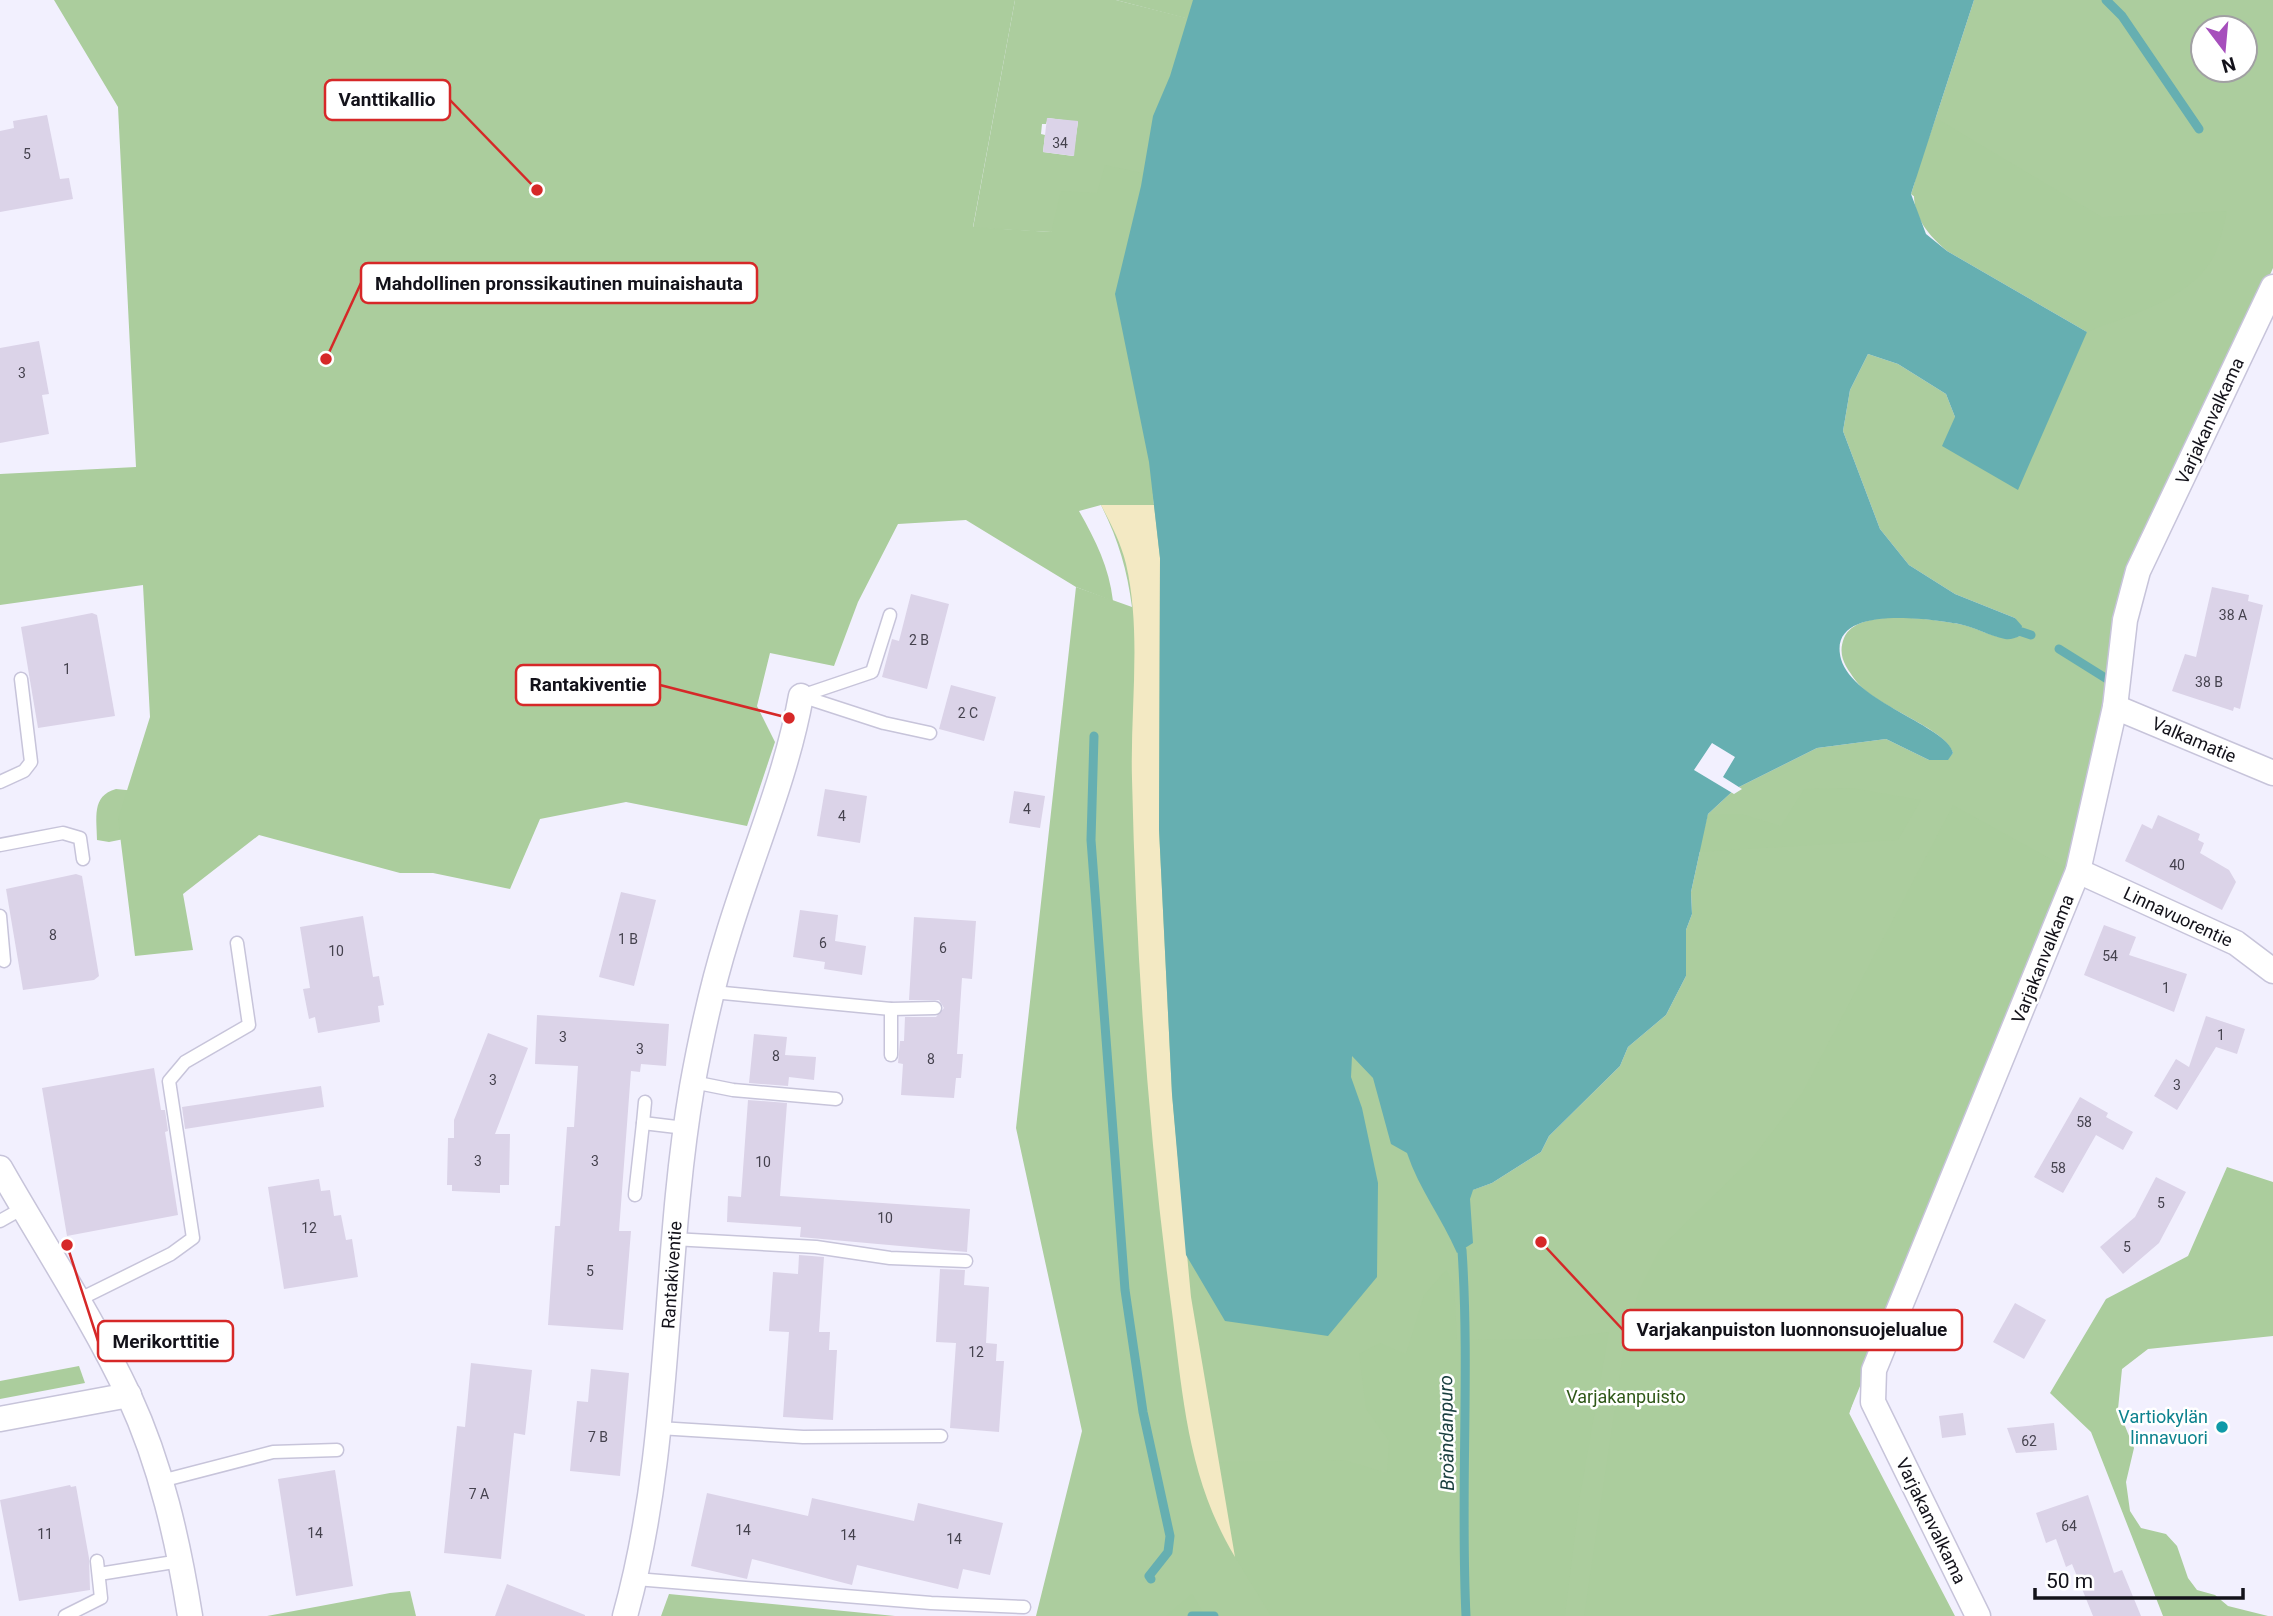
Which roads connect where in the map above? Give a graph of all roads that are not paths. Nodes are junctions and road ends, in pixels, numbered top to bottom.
1 (2273, 287) edge
2 (890, 615) dead end
3 (21, 679) dead end
4 (801, 696) junction
5 (2115, 707) junction
6 (930, 733) dead end
7 (2273, 773) edge
8 (0, 782) edge
9 (0, 845) edge
10 (83, 859) dead end
11 (2078, 871) junction
12 (0, 916) edge
13 (237, 943) dead end
14 (4, 961) dead end
15 (2273, 971) edge
16 (713, 992) junction
17 (935, 1008) dead end
18 (891, 1009) junction
19 (891, 1055) dead end
20 (693, 1082) junction
21 (836, 1099) dead end
22 (645, 1102) dead end
23 (643, 1123) junction
24 (685, 1128) junction
25 (0, 1168) edge
26 (635, 1195) dead end
27 (23, 1208) junction
28 (0, 1221) edge
29 (673, 1239) junction
30 (966, 1261) dead end
31 (76, 1301) junction
32 (129, 1395) junction
33 (0, 1419) edge
34 (659, 1428) junction
35 (941, 1436) dead end
36 (337, 1450) dead end
37 (161, 1481) junction
38 (97, 1561) dead end
39 (180, 1561) junction
40 (99, 1574) junction
41 (636, 1579) junction
42 (1024, 1607) dead end
43 (65, 1616) edge
44 (190, 1616) edge
45 (625, 1616) edge
46 (1978, 1616) edge

1 - 5 street, Varjakanvalkama
2 - 4 lane
3 - 8 lane
4 - 6 lane
4 - 16 street, Rantakiventie
5 - 7 street, Valkamatie
5 - 11 street, Varjakanvalkama
9 - 10 lane
11 - 15 street, Linnavuorentie
11 - 46 street, Varjakanvalkama
12 - 14 lane
13 - 31 lane
16 - 18 lane
16 - 20 street, Rantakiventie
17 - 18 lane
18 - 19 lane
20 - 21 lane
20 - 24 street, Rantakiventie
22 - 23 lane
23 - 24 lane
23 - 26 lane
24 - 29 street, Rantakiventie
25 - 27 street
27 - 28 lane
27 - 31 street
29 - 30 lane
29 - 34 street, Rantakiventie
31 - 32 street
32 - 33 street
32 - 37 street
34 - 35 lane
34 - 41 street, Rantakiventie
36 - 37 lane
37 - 39 street
38 - 40 lane
39 - 40 lane
39 - 44 street
40 - 43 lane
41 - 42 lane
41 - 45 street, Rantakiventie

